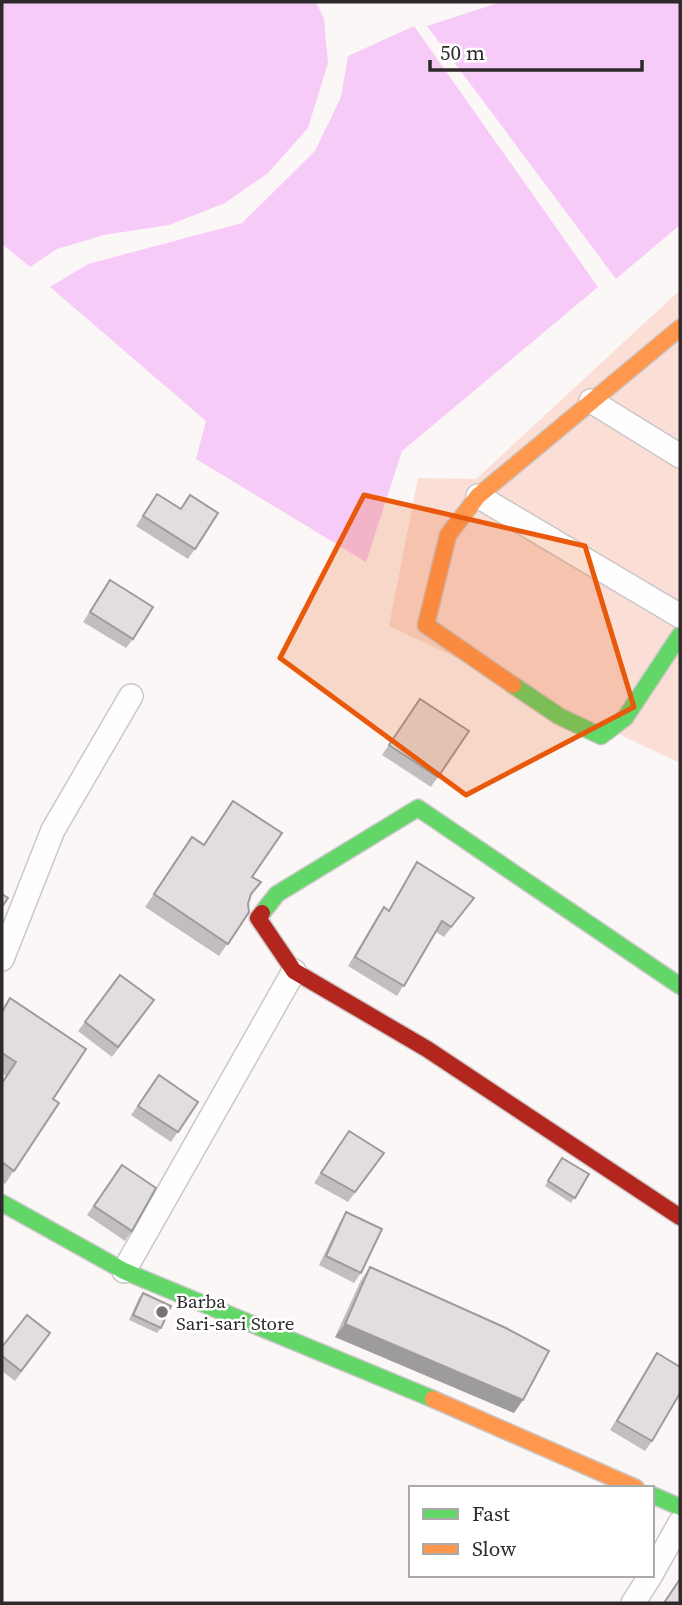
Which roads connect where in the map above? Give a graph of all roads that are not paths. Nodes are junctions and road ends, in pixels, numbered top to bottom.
1 (680, 328) edge
2 (591, 401) junction
3 (680, 456) edge
4 (478, 496) junction
5 (680, 616) edge
6 (680, 635) edge
7 (131, 696) dead end
8 (2, 959) edge
9 (294, 971) junction
10 (680, 986) edge
11 (2, 1203) edge
12 (680, 1217) edge
13 (124, 1271) junction
14 (631, 1486) edge
15 (654, 1496) edge
16 (680, 1507) edge
17 (680, 1523) edge
18 (654, 1570) edge
19 (650, 1577) edge
20 (633, 1603) edge

1 - 2 street
2 - 3 street
2 - 4 street
4 - 5 street
4 - 6 street
7 - 8 street
9 - 10 street
9 - 12 street
9 - 13 street
11 - 13 street
13 - 14 street
15 - 16 street
17 - 18 street
19 - 20 street

